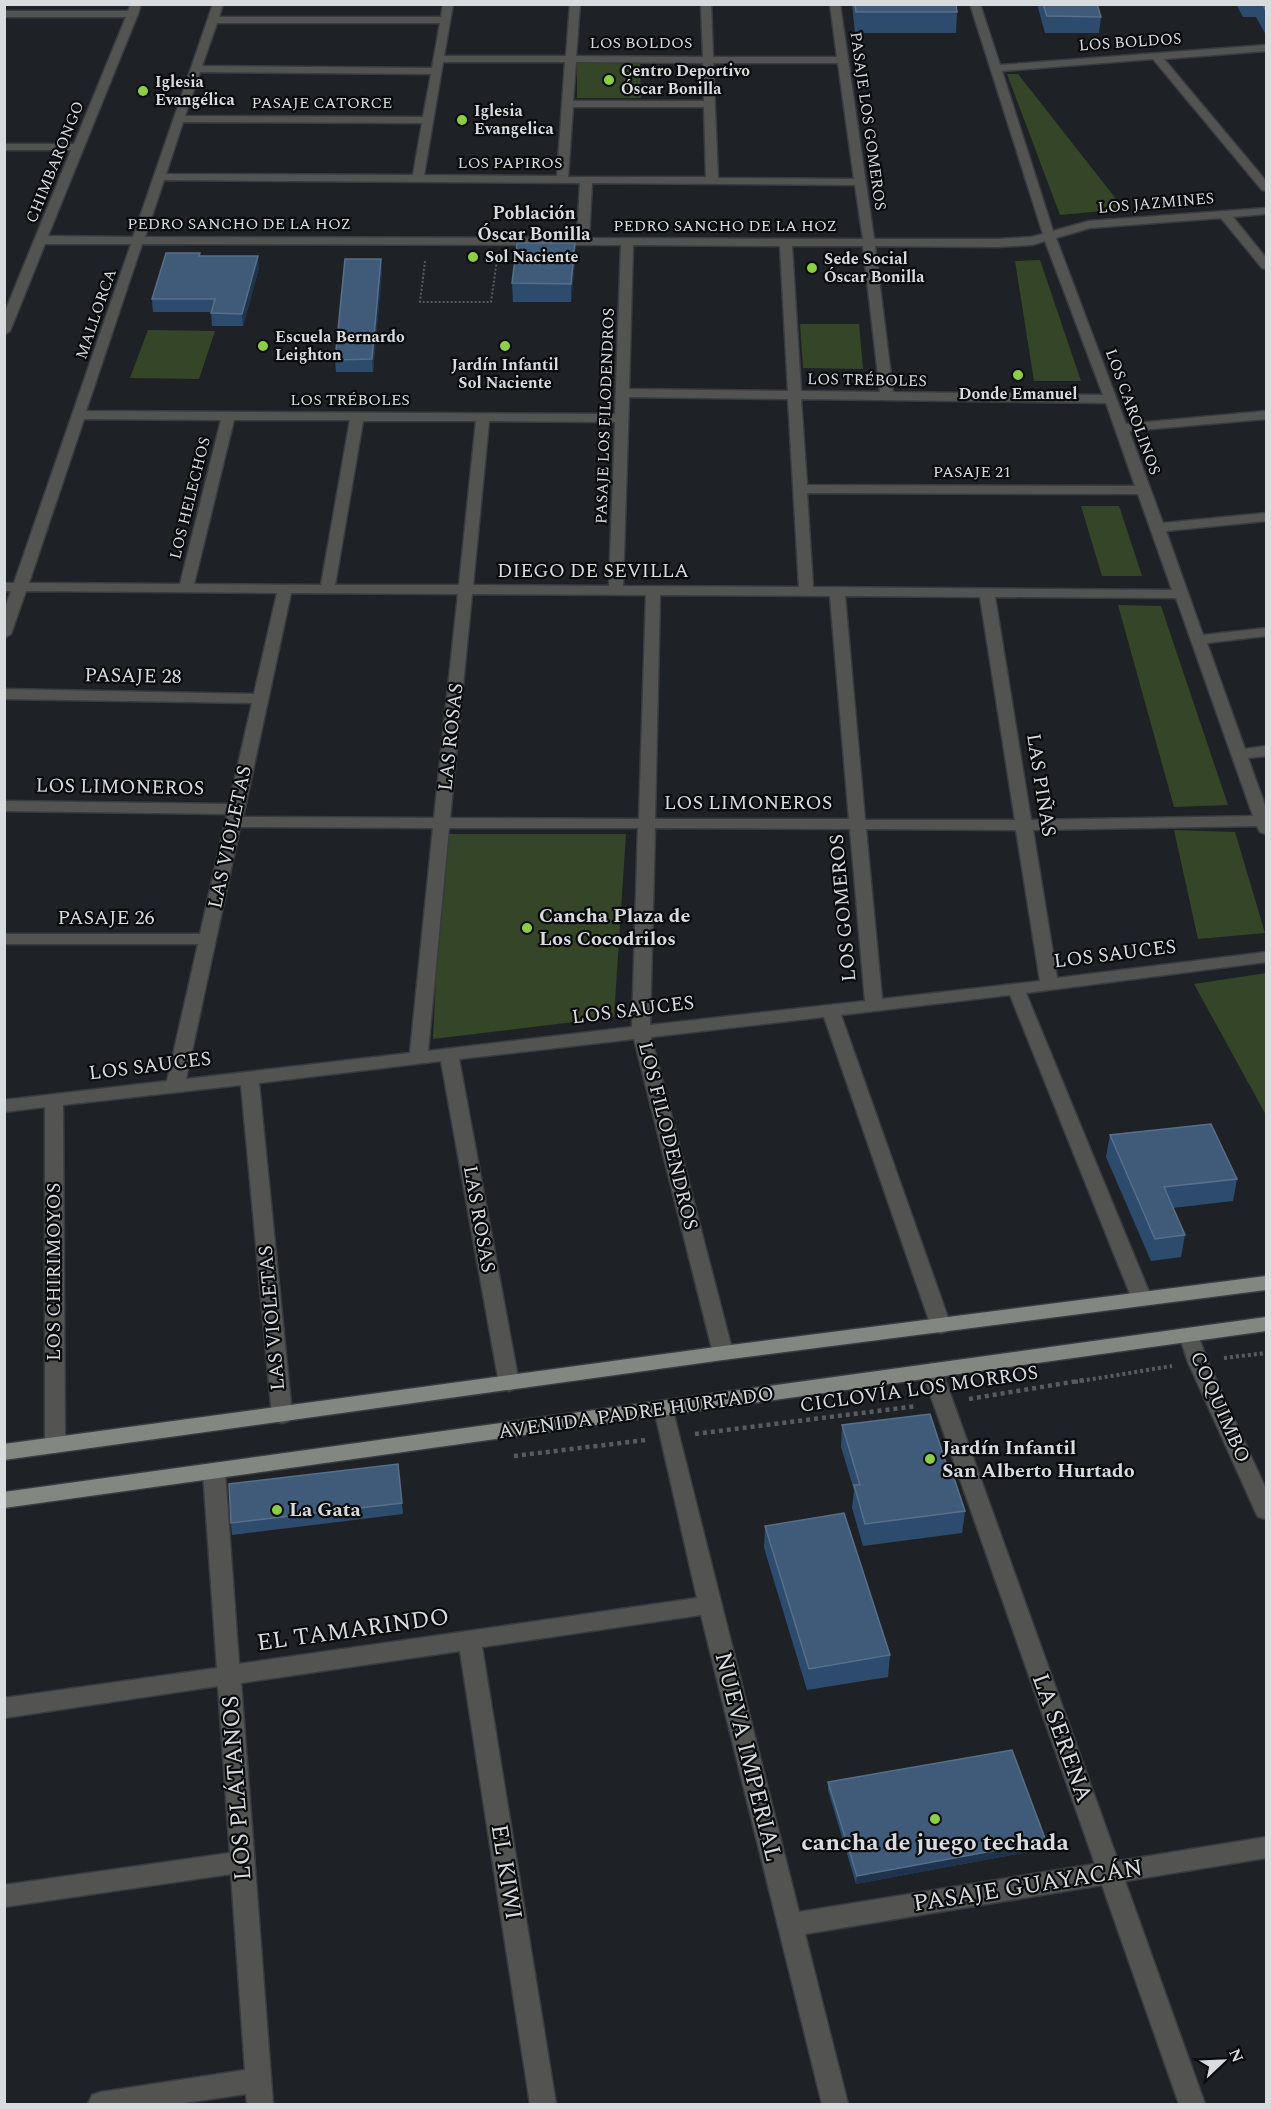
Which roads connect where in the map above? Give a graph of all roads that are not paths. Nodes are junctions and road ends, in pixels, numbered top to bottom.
1 (218, 4) edge
2 (448, 4) edge
3 (575, 4) edge
4 (706, 4) edge
5 (835, 4) edge
6 (975, 4) edge
7 (134, 9) edge
8 (4, 14) edge
9 (213, 20) junction
10 (445, 20) junction
11 (1266, 48) edge
12 (1156, 56) junction
13 (571, 59) junction
14 (708, 59) junction
15 (843, 60) junction
16 (437, 65) junction
17 (996, 68) junction
18 (196, 69) junction
19 (568, 104) junction
20 (709, 104) junction
21 (179, 119) junction
22 (428, 120) junction
23 (4, 147) edge
24 (79, 147) junction
25 (160, 177) junction
26 (418, 179) junction
27 (561, 180) junction
28 (586, 180) junction
29 (712, 181) junction
30 (860, 182) junction
31 (1266, 188) edge
32 (1266, 211) edge
33 (1224, 214) junction
34 (1049, 236) junction
35 (41, 240) junction
36 (138, 240) junction
37 (583, 242) junction
38 (627, 242) junction
39 (786, 242) junction
40 (869, 243) junction
41 (1266, 265) edge
42 (4, 288) edge
43 (22, 288) junction
44 (4, 331) edge
45 (622, 393) junction
46 (795, 395) junction
47 (887, 396) junction
48 (1111, 399) junction
49 (79, 415) junction
50 (1266, 415) edge
51 (229, 416) junction
52 (357, 416) junction
53 (483, 417) junction
54 (621, 417) junction
55 (1121, 428) junction
56 (800, 489) junction
57 (1144, 490) junction
58 (1266, 517) edge
59 (1157, 528) junction
60 (4, 587) edge
61 (20, 587) junction
62 (186, 588) junction
63 (285, 589) junction
64 (327, 589) junction
65 (466, 590) junction
66 (616, 591) junction
67 (653, 591) junction
68 (806, 592) junction
69 (837, 592) junction
70 (987, 593) junction
71 (1181, 594) junction
72 (1266, 632) edge
73 (4, 634) edge
74 (1197, 640) junction
75 (4, 694) edge
76 (260, 699) junction
77 (1266, 751) edge
78 (1239, 754) junction
79 (4, 806) edge
80 (234, 816) junction
81 (442, 823) junction
82 (647, 824) junction
83 (858, 824) junction
84 (1024, 825) junction
85 (1265, 825) edge
86 (4, 939) edge
87 (207, 939) junction
88 (1266, 957) edge
89 (1049, 985) junction
90 (1016, 989) junction
91 (874, 1005) junction
92 (830, 1010) junction
93 (641, 1032) junction
94 (449, 1054) junction
95 (418, 1058) junction
96 (249, 1077) junction
97 (175, 1086) junction
98 (54, 1100) junction
99 (4, 1106) edge
100 (1266, 1283) edge
101 (1142, 1299) junction
102 (1266, 1324) edge
103 (941, 1326) junction
104 (1189, 1335) junction
105 (723, 1353) junction
106 (932, 1371) junction
107 (509, 1383) junction
108 (664, 1409) junction
109 (282, 1415) junction
110 (55, 1445) junction
111 (4, 1452) edge
112 (214, 1472) junction
113 (4, 1500) edge
114 (1266, 1511) edge
115 (710, 1605) junction
116 (470, 1641) junction
117 (228, 1676) junction
118 (4, 1708) edge
119 (1266, 1846) edge
120 (242, 1862) junction
121 (1110, 1872) junction
122 (4, 1896) edge
123 (790, 1925) junction
124 (259, 2092) edge
125 (101, 2104) edge
126 (543, 2104) edge
127 (836, 2104) edge
128 (1192, 2104) edge

1 - 9 street, MALLORCA
2 - 10 street
3 - 13 street
4 - 14 street
5 - 15 street, PASAJE LOS GOMEROS
6 - 17 street, LOS CAROLINOS
7 - 8 street
7 - 24 street, CHIMBARONGO
9 - 10 street
9 - 18 street, MALLORCA
10 - 16 street
11 - 12 street, LOS BOLDOS
12 - 17 street, LOS BOLDOS
12 - 31 street
13 - 14 street, LOS BOLDOS
13 - 16 street, LOS BOLDOS
13 - 19 street
14 - 15 street, LOS BOLDOS
14 - 20 street
15 - 30 street, PASAJE LOS GOMEROS
16 - 18 street, LOS BOLDOS
16 - 22 street
17 - 34 street, LOS CAROLINOS
18 - 21 street, MALLORCA
19 - 20 street
19 - 27 street
20 - 29 street
21 - 22 street, PASAJE CATORCE
21 - 25 street, MALLORCA
22 - 26 street
23 - 24 street
24 - 35 street, CHIMBARONGO
25 - 26 street, LOS PAPIROS
25 - 36 street, MALLORCA
26 - 27 street, LOS PAPIROS
27 - 28 street, LOS PAPIROS
28 - 29 street, LOS PAPIROS
28 - 37 street
29 - 30 street, LOS PAPIROS
30 - 40 street, PASAJE LOS GOMEROS
32 - 33 street, LOS JAZMINES
33 - 34 street, LOS JAZMINES
33 - 41 street
34 - 40 street, PEDRO SANCHO DE LA HOZ
34 - 48 street, LOS CAROLINOS
35 - 36 street, PEDRO SANCHO DE LA HOZ
35 - 43 street, CHIMBARONGO
36 - 37 street, PEDRO SANCHO DE LA HOZ
36 - 49 street, MALLORCA
37 - 38 street, PEDRO SANCHO DE LA HOZ
38 - 39 street, PEDRO SANCHO DE LA HOZ
38 - 45 street, PASAJE LOS FILODENDROS
39 - 40 street, PEDRO SANCHO DE LA HOZ
39 - 46 street
40 - 47 street
42 - 43 street
43 - 44 street, CHIMBARONGO
45 - 46 street, LOS TRÉBOLES
45 - 54 street, PASAJE LOS FILODENDROS
46 - 47 street, LOS TRÉBOLES
46 - 56 street
47 - 48 street, LOS TRÉBOLES
48 - 55 street, LOS CAROLINOS
49 - 51 street, LOS TRÉBOLES
49 - 61 street, MALLORCA
50 - 55 street
51 - 52 street, LOS TRÉBOLES
51 - 62 street, LOS HELECHOS
52 - 53 street, LOS TRÉBOLES
52 - 64 street
53 - 54 street, LOS TRÉBOLES
53 - 65 street, LAS ROSAS
54 - 66 street, PASAJE LOS FILODENDROS
55 - 57 street, LOS CAROLINOS
56 - 57 street, PASAJE 21
56 - 68 street
57 - 59 street, LOS CAROLINOS
58 - 59 street
59 - 71 street, LOS CAROLINOS
60 - 61 street, DIEGO DE SEVILLA
61 - 62 street, DIEGO DE SEVILLA
61 - 73 street, MALLORCA
62 - 63 street, DIEGO DE SEVILLA
63 - 64 street, DIEGO DE SEVILLA
63 - 76 street, LAS VIOLETAS
64 - 65 street, DIEGO DE SEVILLA
65 - 66 street, DIEGO DE SEVILLA
65 - 81 street, LAS ROSAS
66 - 67 street, DIEGO DE SEVILLA
67 - 68 street, DIEGO DE SEVILLA
67 - 82 street, LOS FILODENDROS
68 - 69 street, DIEGO DE SEVILLA
69 - 70 street, DIEGO DE SEVILLA
69 - 83 street, LOS GOMEROS
70 - 71 street, DIEGO DE SEVILLA
70 - 84 street, LAS PIÑAS
71 - 74 street, LOS CAROLINOS
72 - 74 street
74 - 78 street, LOS CAROLINOS
75 - 76 street, PASAJE 28
76 - 80 street, LAS VIOLETAS
77 - 78 street
78 - 85 street, LOS CAROLINOS
79 - 80 street, LOS LIMONEROS
80 - 81 street, LOS LIMONEROS
80 - 87 street, LAS VIOLETAS
81 - 82 street, LOS LIMONEROS
81 - 95 street, LAS ROSAS
82 - 83 street, LOS LIMONEROS
82 - 93 street, LOS FILODENDROS
83 - 84 street, LOS LIMONEROS
83 - 91 street, LOS GOMEROS
84 - 85 street, LOS LIMONEROS
84 - 89 street, LAS PIÑAS
86 - 87 street, PASAJE 26
87 - 97 street, LAS VIOLETAS
88 - 89 street, LOS SAUCES
89 - 90 street, LOS SAUCES
90 - 91 street, LOS SAUCES
90 - 101 street
91 - 92 street, LOS SAUCES
92 - 93 street, LOS SAUCES
92 - 103 street, LOS GOMEROS
93 - 94 street, LOS SAUCES
93 - 105 street, LOS FILODENDROS
94 - 95 street, LOS SAUCES
94 - 107 street, LAS ROSAS
95 - 96 street, LOS SAUCES
96 - 97 street, LOS SAUCES
96 - 109 street, LAS VIOLETAS
97 - 98 street, LOS SAUCES
98 - 99 street, LOS SAUCES
98 - 110 street, LOS CHIRIMOYOS
100 - 101 main road
101 - 103 main road
102 - 104 main road, AVENIDA PADRE HURTADO
103 - 105 main road
104 - 106 main road, AVENIDA PADRE HURTADO
104 - 114 street, COQUIMBO
105 - 107 main road
106 - 108 main road, AVENIDA PADRE HURTADO
106 - 121 street, LA SERENA
107 - 109 main road
108 - 112 main road, AVENIDA PADRE HURTADO
108 - 115 street, NUEVA IMPERIAL
109 - 110 main road
110 - 111 main road
112 - 113 main road, AVENIDA PADRE HURTADO
112 - 117 street, LOS PLÁTANOS
115 - 116 street, EL TAMARINDO
115 - 123 street, NUEVA IMPERIAL
116 - 117 street, EL TAMARINDO
116 - 126 street, EL KIWI
117 - 118 street, EL TAMARINDO
117 - 120 street, LOS PLÁTANOS
119 - 121 street, PASAJE GUAYACÁN
120 - 122 street
120 - 124 street, LOS PLÁTANOS
121 - 123 street, PASAJE GUAYACÁN
121 - 128 street, LA SERENA
123 - 127 street, NUEVA IMPERIAL
124 - 125 street

